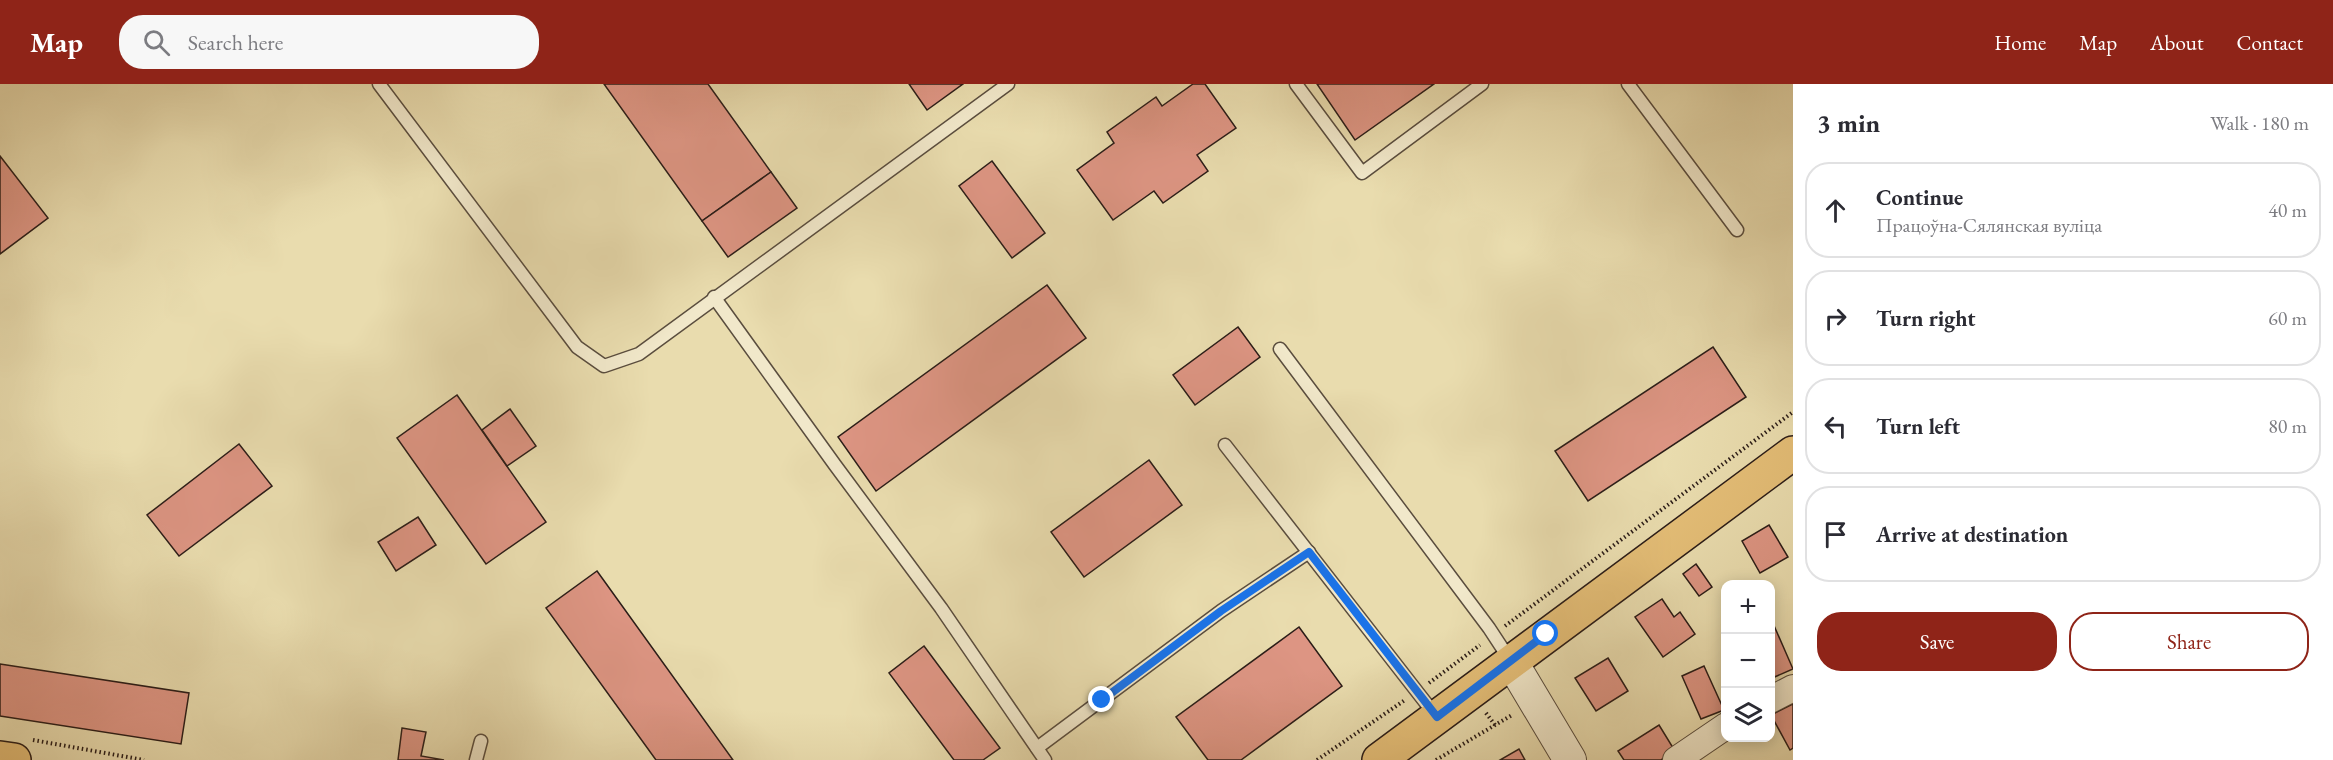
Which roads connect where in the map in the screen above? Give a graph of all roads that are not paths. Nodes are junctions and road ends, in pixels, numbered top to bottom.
1 (379, 84) edge
2 (1008, 84) edge
3 (1296, 84) edge
4 (1482, 84) edge
5 (1628, 84) edge
6 (1737, 230) dead end
7 (714, 297) junction
8 (1280, 349) dead end
9 (1225, 445) dead end
10 (1793, 453) edge
11 (1309, 552) junction
12 (1502, 648) junction
13 (1793, 688) edge
14 (1775, 697) edge
15 (1427, 704) junction
16 (1721, 729) edge
17 (481, 741) dead end
18 (1037, 748) junction
19 (476, 760) edge
20 (1046, 760) edge
21 (1379, 760) edge
22 (1570, 760) edge
23 (1676, 760) edge

1 - 7 lane
2 - 7 lane
3 - 4 lane
5 - 6 lane
7 - 18 lane
8 - 12 lane
9 - 11 lane
10 - 12 main road
11 - 15 lane
11 - 18 lane
12 - 15 main road
12 - 22 street
13 - 14 street
15 - 21 main road
16 - 23 street
17 - 19 lane
18 - 20 lane

